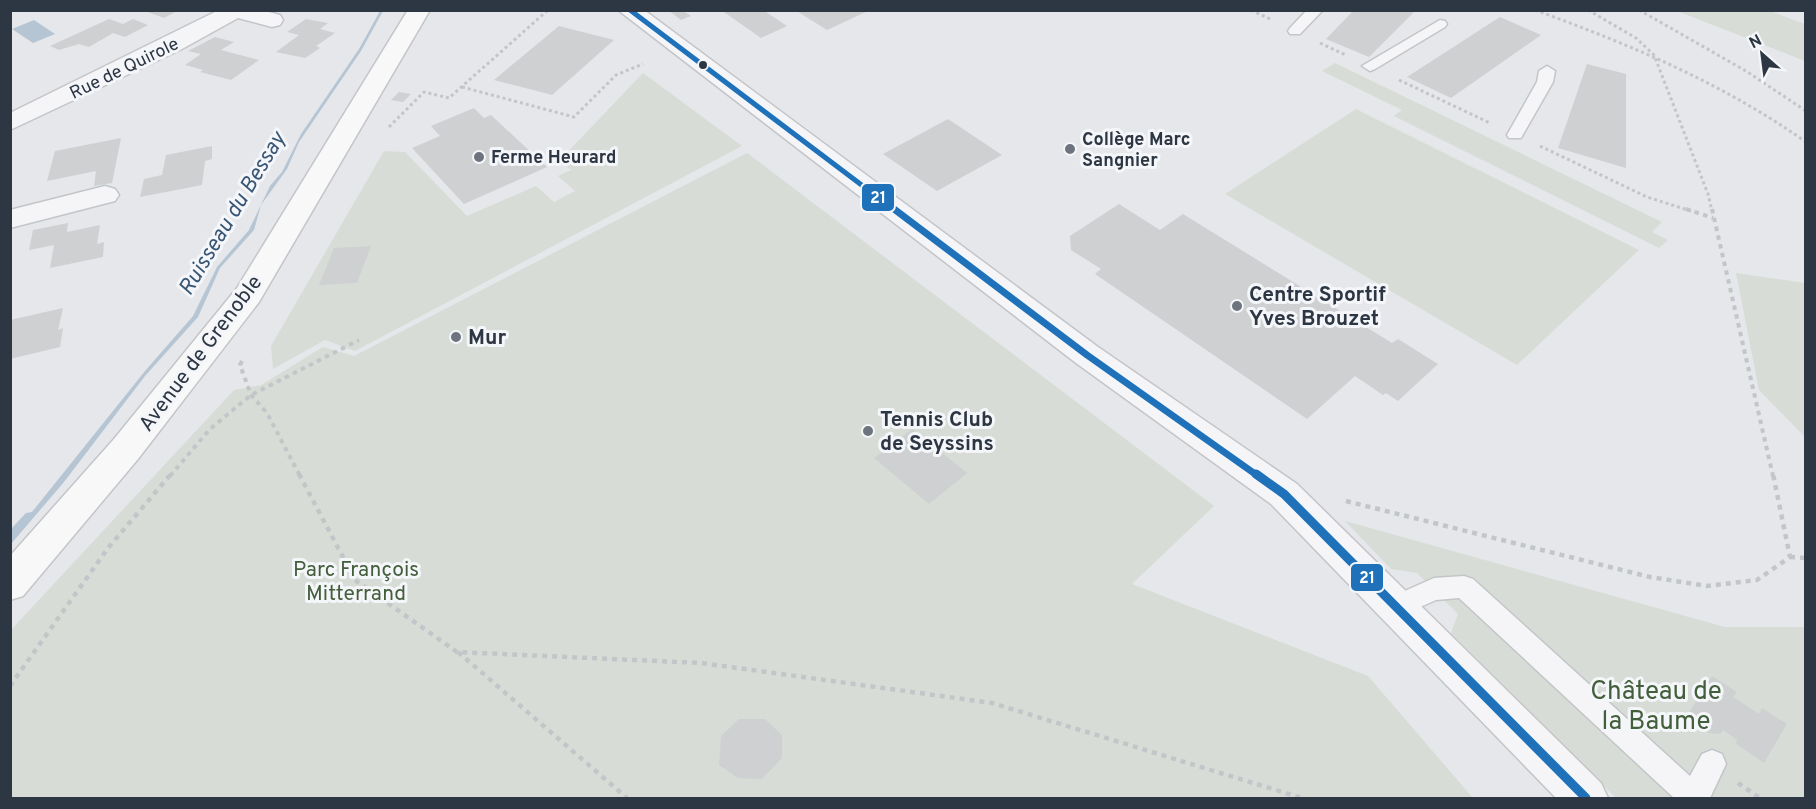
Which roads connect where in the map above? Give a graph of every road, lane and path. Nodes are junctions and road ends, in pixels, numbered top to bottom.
1 (419, 10) edge
2 (548, 10) edge
3 (629, 10) edge
4 (1251, 10) edge
5 (1316, 10) edge
6 (1535, 10) edge
7 (1588, 10) edge
8 (1639, 10) edge
9 (236, 11) edge
10 (272, 20) dead end
11 (1440, 24) dead end
12 (1295, 31) junction
13 (1654, 55) junction
14 (643, 64) dead end
15 (1370, 66) junction
16 (1547, 71) dead end
17 (462, 86) junction
18 (424, 92) dead end
19 (1806, 111) edge
20 (10, 123) edge
21 (1515, 135) junction
22 (1806, 142) edge
23 (105, 195) dead end
24 (11, 218) edge
25 (1714, 218) junction
26 (10, 234) edge
27 (359, 340) dead end
28 (251, 394) junction
29 (1284, 494) junction
30 (1790, 557) junction
31 (1806, 558) edge
32 (10, 584) edge
33 (1398, 606) junction
34 (457, 652) junction
35 (10, 686) edge
36 (1712, 764) dead end
37 (627, 798) edge
38 (1302, 798) edge
39 (1586, 798) edge
40 (1695, 798) edge

1 - 32 street, Avenue de Grenoble
2 - 17 path
3 - 29 street
4 - 12 path
5 - 12 lane
6 - 13 path
7 - 13 path
8 - 19 path
9 - 10 street, Rue de Quirole
9 - 20 street, Rue de Quirole
11 - 15 lane
12 - 15 path
13 - 22 path
13 - 25 path
14 - 17 path
15 - 21 path
16 - 21 lane
17 - 18 path
21 - 25 path
23 - 24 street
24 - 26 street
25 - 30 path
27 - 28 path
28 - 34 path
28 - 35 path
29 - 30 path
29 - 33 street
30 - 31 path
33 - 39 street
33 - 40 lane
34 - 37 path
34 - 38 path
36 - 40 lane

